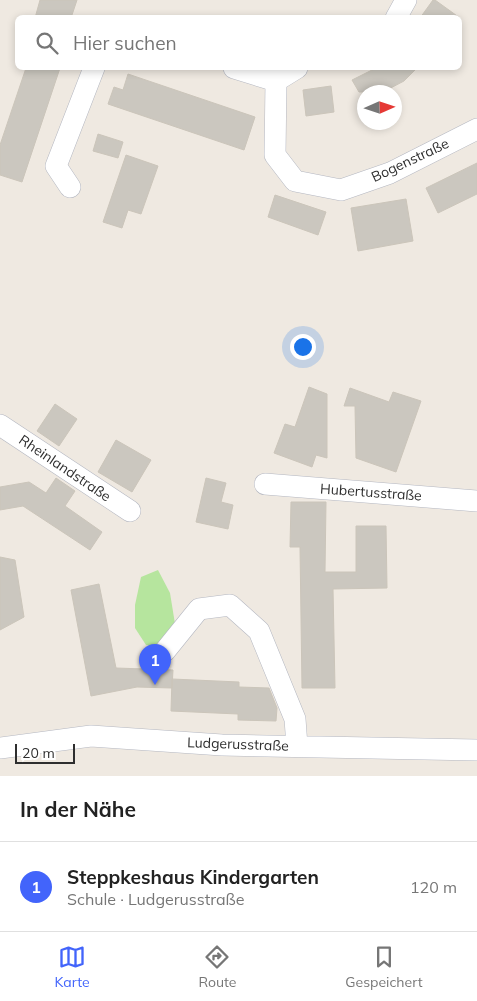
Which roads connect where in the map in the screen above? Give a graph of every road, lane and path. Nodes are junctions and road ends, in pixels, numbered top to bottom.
1 (406, 0) edge
2 (398, 15) edge
3 (93, 70) edge
4 (240, 70) edge
5 (294, 70) edge
6 (276, 81) junction
7 (477, 129) edge
8 (70, 187) dead end
9 (0, 425) edge
10 (265, 484) dead end
11 (477, 501) edge
12 (130, 511) dead end
13 (165, 651) dead end
14 (297, 746) junction
15 (0, 748) edge
16 (477, 750) edge

1 - 2 street
3 - 8 street
4 - 6 street
5 - 6 street
6 - 7 street, Bogenstraße
9 - 12 street, Rheinlandstraße
10 - 11 street, Hubertusstraße
13 - 14 street
14 - 15 street, Ludgerusstraße
14 - 16 street, Ludgerusstraße

